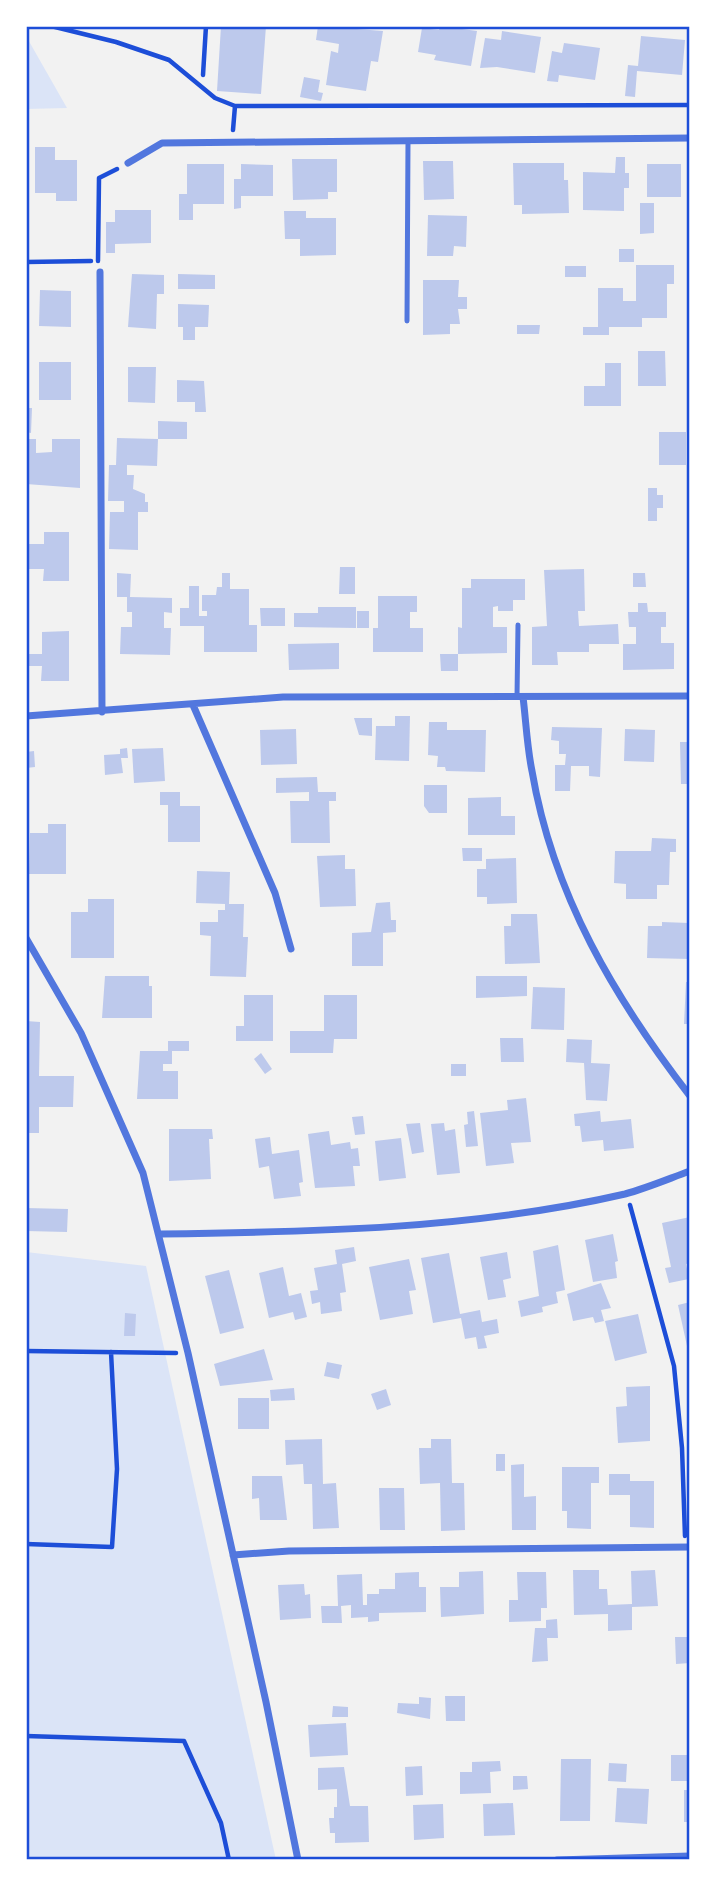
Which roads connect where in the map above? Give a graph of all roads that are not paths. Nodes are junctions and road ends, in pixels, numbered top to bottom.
1 (690, 138) edge
2 (408, 141) junction
3 (128, 163) road end
4 (100, 272) road end
5 (407, 321) dead end
6 (518, 625) dead end
7 (690, 696) edge
8 (520, 697) junction
9 (192, 705) junction
10 (102, 712) junction
11 (26, 716) edge
12 (26, 938) edge
13 (291, 949) dead end
14 (690, 1096) edge
15 (690, 1171) edge
16 (161, 1234) junction
17 (687, 1547) edge
18 (233, 1556) junction
19 (690, 1856) edge
20 (589, 1858) edge
21 (298, 1860) edge
22 (557, 1860) edge

1 - 2 street
2 - 3 street
2 - 5 lane
4 - 10 street
6 - 8 lane
7 - 8 street
8 - 9 street
8 - 14 street
9 - 10 street
9 - 13 street
10 - 11 street
12 - 16 street
15 - 16 street
16 - 18 street
17 - 18 street
18 - 21 street
19 - 20 street
20 - 22 street

